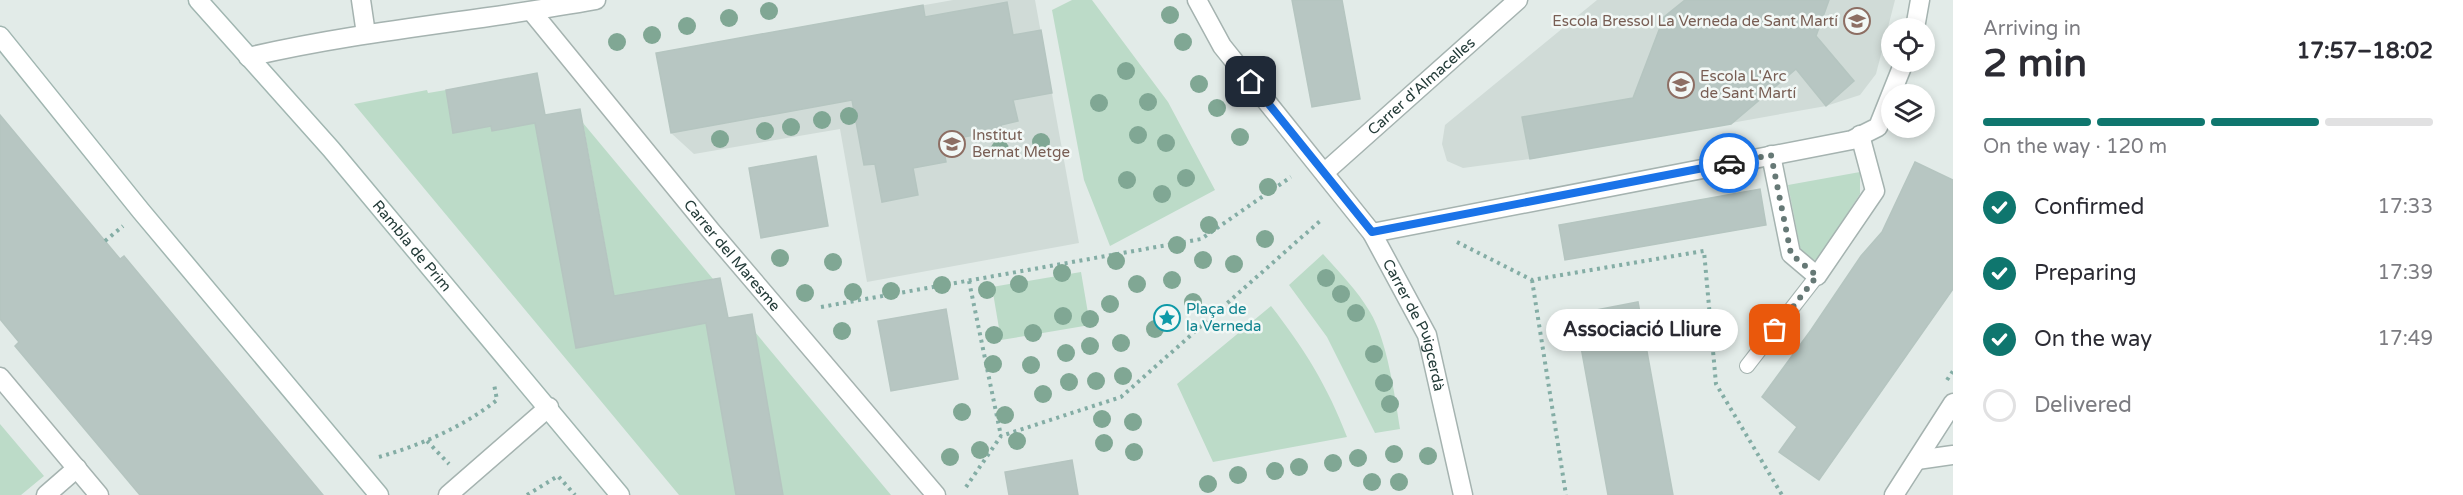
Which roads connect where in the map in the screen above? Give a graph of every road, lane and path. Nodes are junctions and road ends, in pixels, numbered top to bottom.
1 (198, 0) edge
2 (361, 0) edge
3 (596, 0) edge
4 (1197, 0) edge
5 (1518, 0) edge
6 (1920, 0) edge
7 (532, 12) junction
8 (1917, 18) edge
9 (366, 34) junction
10 (0, 36) edge
11 (248, 57) junction
12 (1900, 72) edge
13 (1860, 135) junction
14 (1771, 155) junction
15 (1325, 172) junction
16 (1291, 177) dead end
17 (1320, 221) dead end
18 (1372, 232) junction
19 (1447, 237) dead end
20 (1817, 276) junction
21 (969, 280) junction
22 (1532, 280) junction
23 (821, 307) dead end
24 (1747, 366) dead end
25 (493, 381) dead end
26 (2, 383) edge
27 (1953, 403) edge
28 (549, 407) junction
29 (1002, 436) junction
30 (427, 441) junction
31 (384, 455) dead end
32 (1953, 455) edge
33 (1917, 460) junction
34 (449, 465) dead end
35 (77, 468) junction
36 (966, 487) dead end
37 (46, 495) edge
38 (99, 495) edge
39 (379, 495) edge
40 (448, 495) edge
41 (527, 495) edge
42 (575, 495) edge
43 (620, 495) edge
44 (936, 495) edge
45 (1462, 495) edge
46 (1566, 495) edge
47 (1782, 495) edge
48 (1894, 495) edge

1 - 11 street, Rambla de Prim
2 - 9 street
3 - 7 street
4 - 15 street, Carrer de Puigcerdà
5 - 15 street, Carrer d'Almacelles
6 - 8 street
7 - 9 street
7 - 44 street, Carrer del Maresme
9 - 11 street
10 - 39 street
11 - 28 street, Rambla de Prim
12 - 13 street
13 - 14 street
13 - 20 street
14 - 18 street
14 - 20 street
15 - 18 street, Carrer de Puigcerdà
16 - 21 path
17 - 29 path
18 - 45 street, Carrer de Puigcerdà
19 - 22 path
20 - 24 lane
21 - 23 path
21 - 29 path
22 - 46 path
22 - 47 path
25 - 30 path
26 - 35 street
27 - 33 street
28 - 40 street
28 - 43 street, Rambla de Prim
29 - 36 path
30 - 31 path
30 - 34 path
32 - 33 street
33 - 48 street
35 - 37 street
35 - 38 street
41 - 42 path

